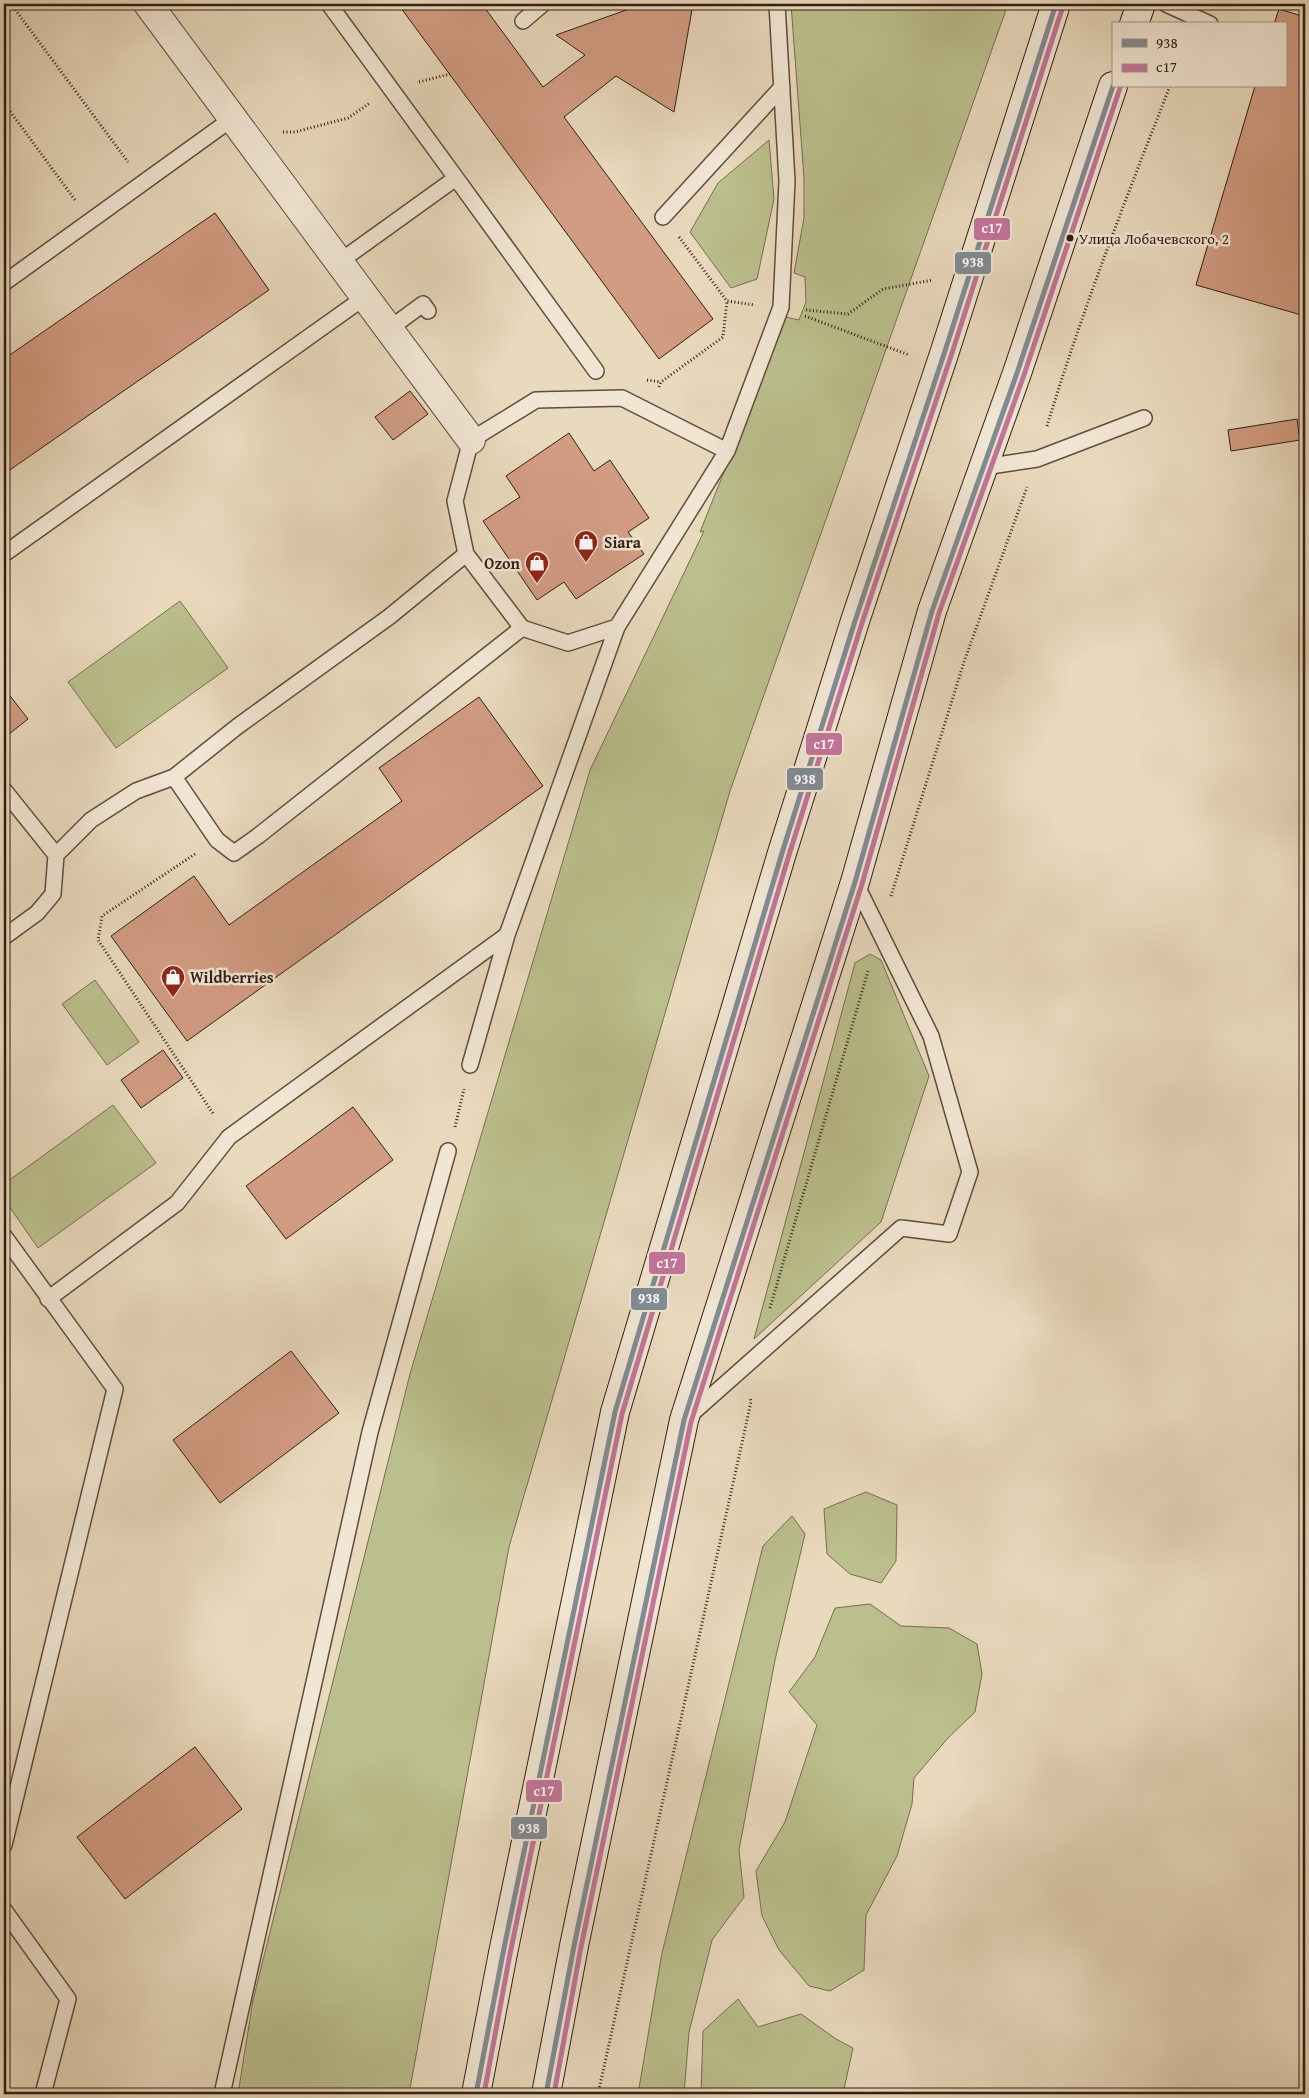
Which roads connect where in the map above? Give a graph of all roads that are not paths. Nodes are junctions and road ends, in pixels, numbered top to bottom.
1 (148, 4) edge
2 (329, 4) edge
3 (543, 4) edge
4 (777, 4) edge
5 (1056, 4) edge
6 (1141, 4) edge
7 (1166, 4) edge
8 (523, 21) dead end
9 (1135, 22) edge
10 (1206, 22) edge
11 (782, 87) junction
12 (1112, 88) edge
13 (239, 126) junction
14 (456, 178) junction
15 (663, 216) road end
16 (339, 262) junction
17 (4, 283) edge
18 (365, 297) junction
19 (428, 311) dead end
20 (389, 329) junction
21 (596, 371) dead end
22 (1144, 418) dead end
23 (471, 440) junction
24 (727, 451) junction
25 (984, 467) junction
26 (4, 554) edge
27 (466, 554) junction
28 (617, 627) junction
29 (522, 628) junction
30 (174, 777) junction
31 (4, 790) edge
32 (56, 854) junction
33 (855, 882) junction
34 (507, 935) junction
35 (4, 937) edge
36 (470, 1065) road end
37 (448, 1151) road end
38 (4, 1236) edge
39 (48, 1299) junction
40 (684, 1420) junction
41 (4, 1845) edge
42 (4, 1910) edge
43 (42, 2094) edge
44 (222, 2094) edge
45 (476, 2094) edge
46 (546, 2094) edge

1 - 13 main road
2 - 14 lane
3 - 8 lane
4 - 11 lane
5 - 45 main road
6 - 9 main road
7 - 10 lane
11 - 15 lane
11 - 24 lane
12 - 25 main road
13 - 16 main road
13 - 17 lane
14 - 16 lane
14 - 21 lane
16 - 18 main road
18 - 20 main road
18 - 26 lane
19 - 20 lane
20 - 23 main road
22 - 25 lane
23 - 24 lane
23 - 27 lane
24 - 28 lane
25 - 33 main road
27 - 29 lane
27 - 30 lane
28 - 29 lane
28 - 34 lane
29 - 30 lane
30 - 32 lane
31 - 32 lane
32 - 35 lane
33 - 40 main road
33 - 40 lane
34 - 36 lane
34 - 39 lane
37 - 44 lane
38 - 39 lane
39 - 41 lane
40 - 46 main road
42 - 43 lane

